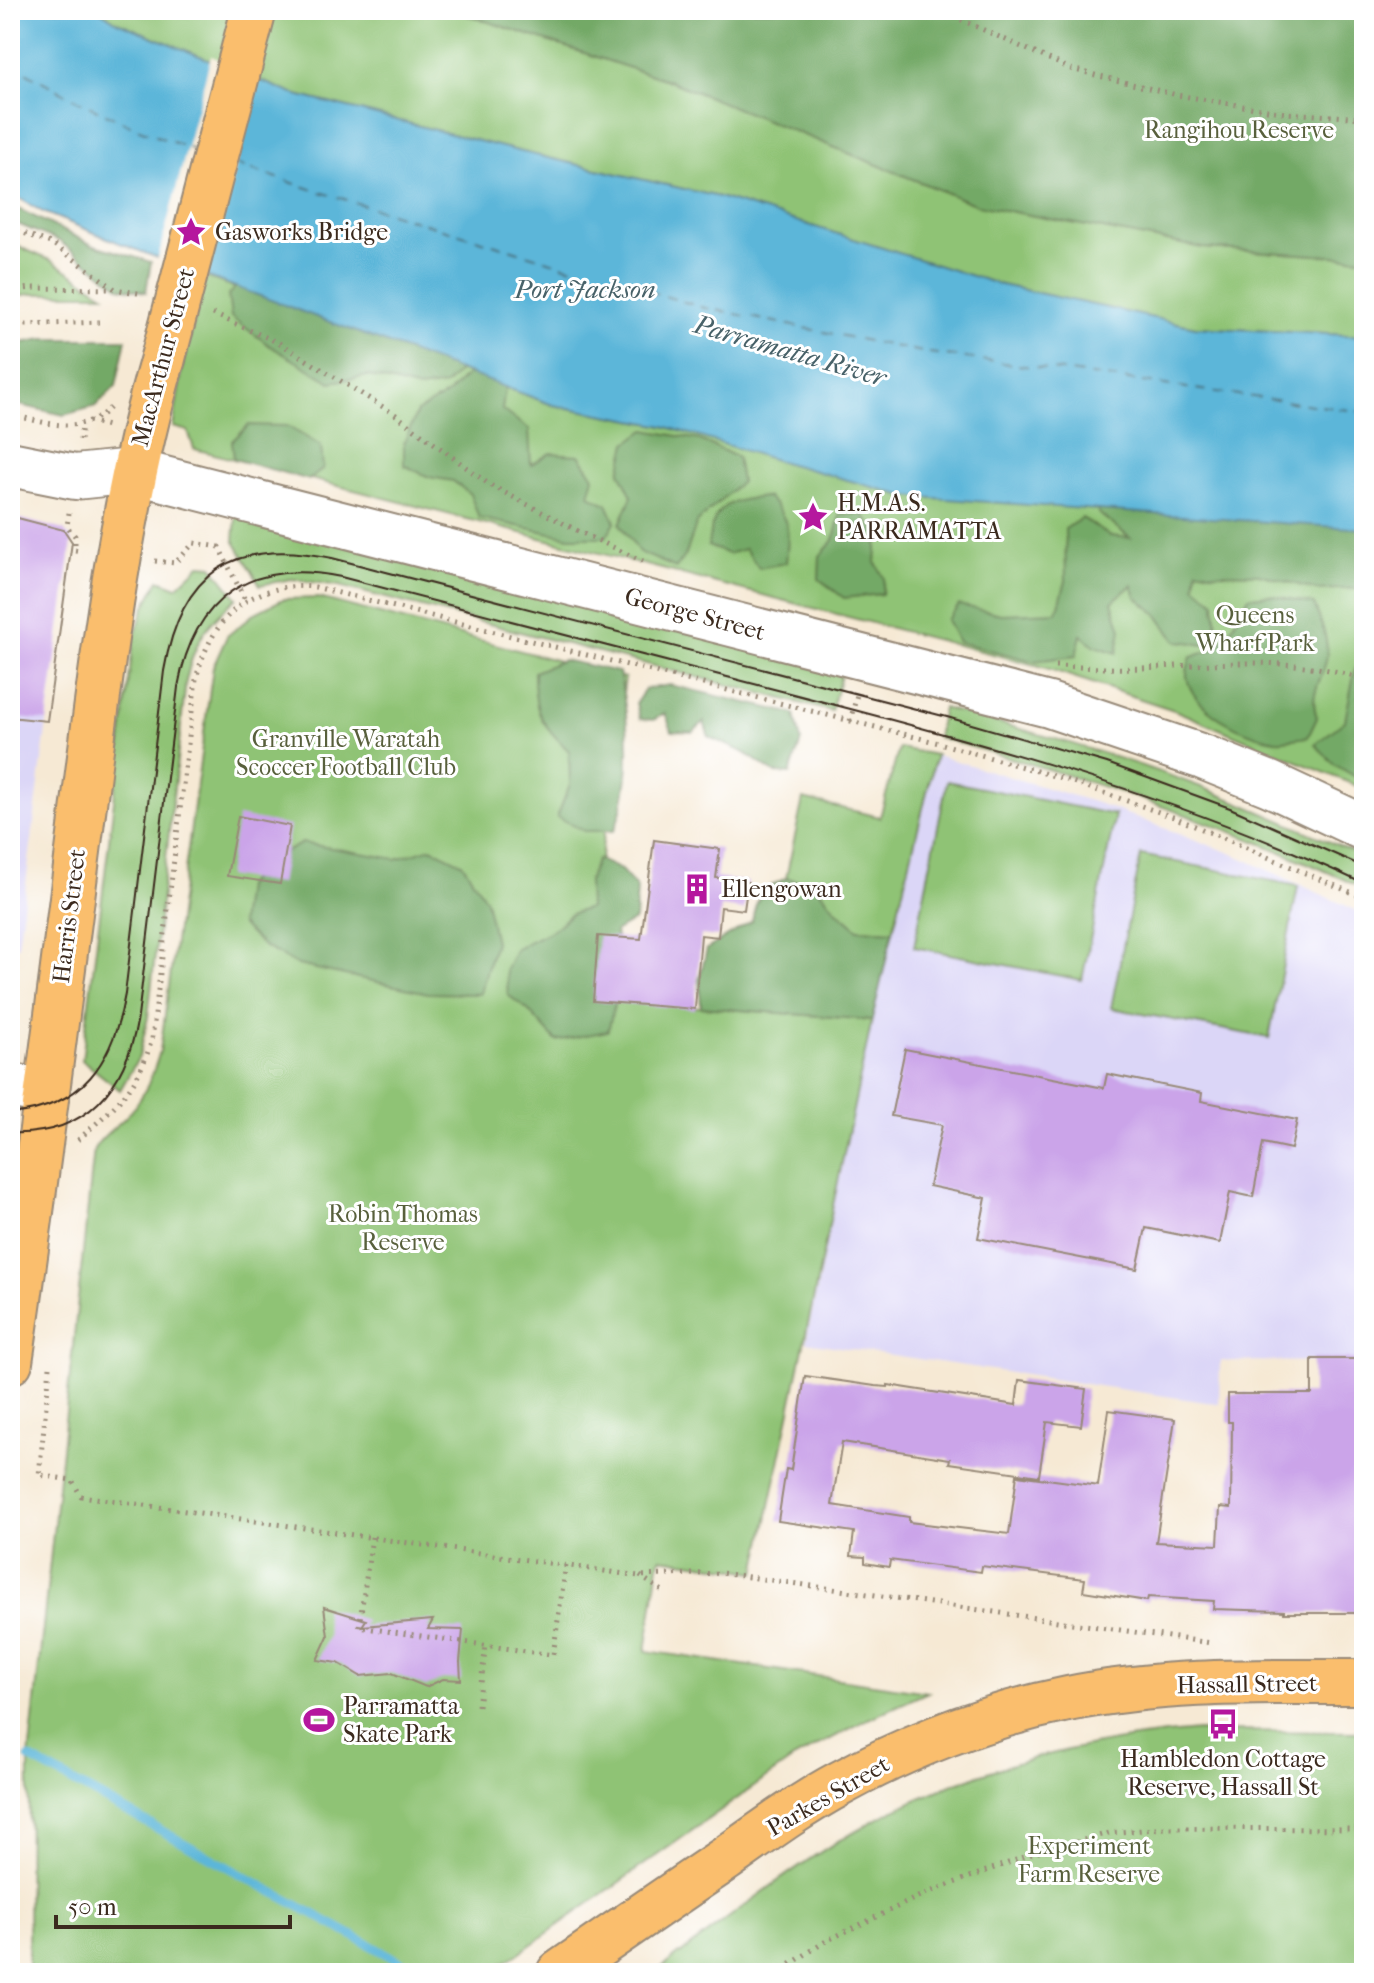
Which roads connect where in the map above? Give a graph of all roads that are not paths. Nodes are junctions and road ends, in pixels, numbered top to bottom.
1 (254, 10) edge
2 (10, 464) edge
3 (133, 471) junction
4 (1364, 828) edge
5 (28, 1089) edge
6 (10, 1362) edge
7 (1364, 1682) edge
8 (1130, 1690) joint
9 (559, 1973) edge

1 - 3 main road, MacArthur Street, bridge
2 - 3 street, George Street
3 - 4 street, George Street
3 - 5 main road, Harris Street
5 - 6 main road, Harris Street
7 - 8 main road, Hassall Street
8 - 9 main road, Parkes Street

